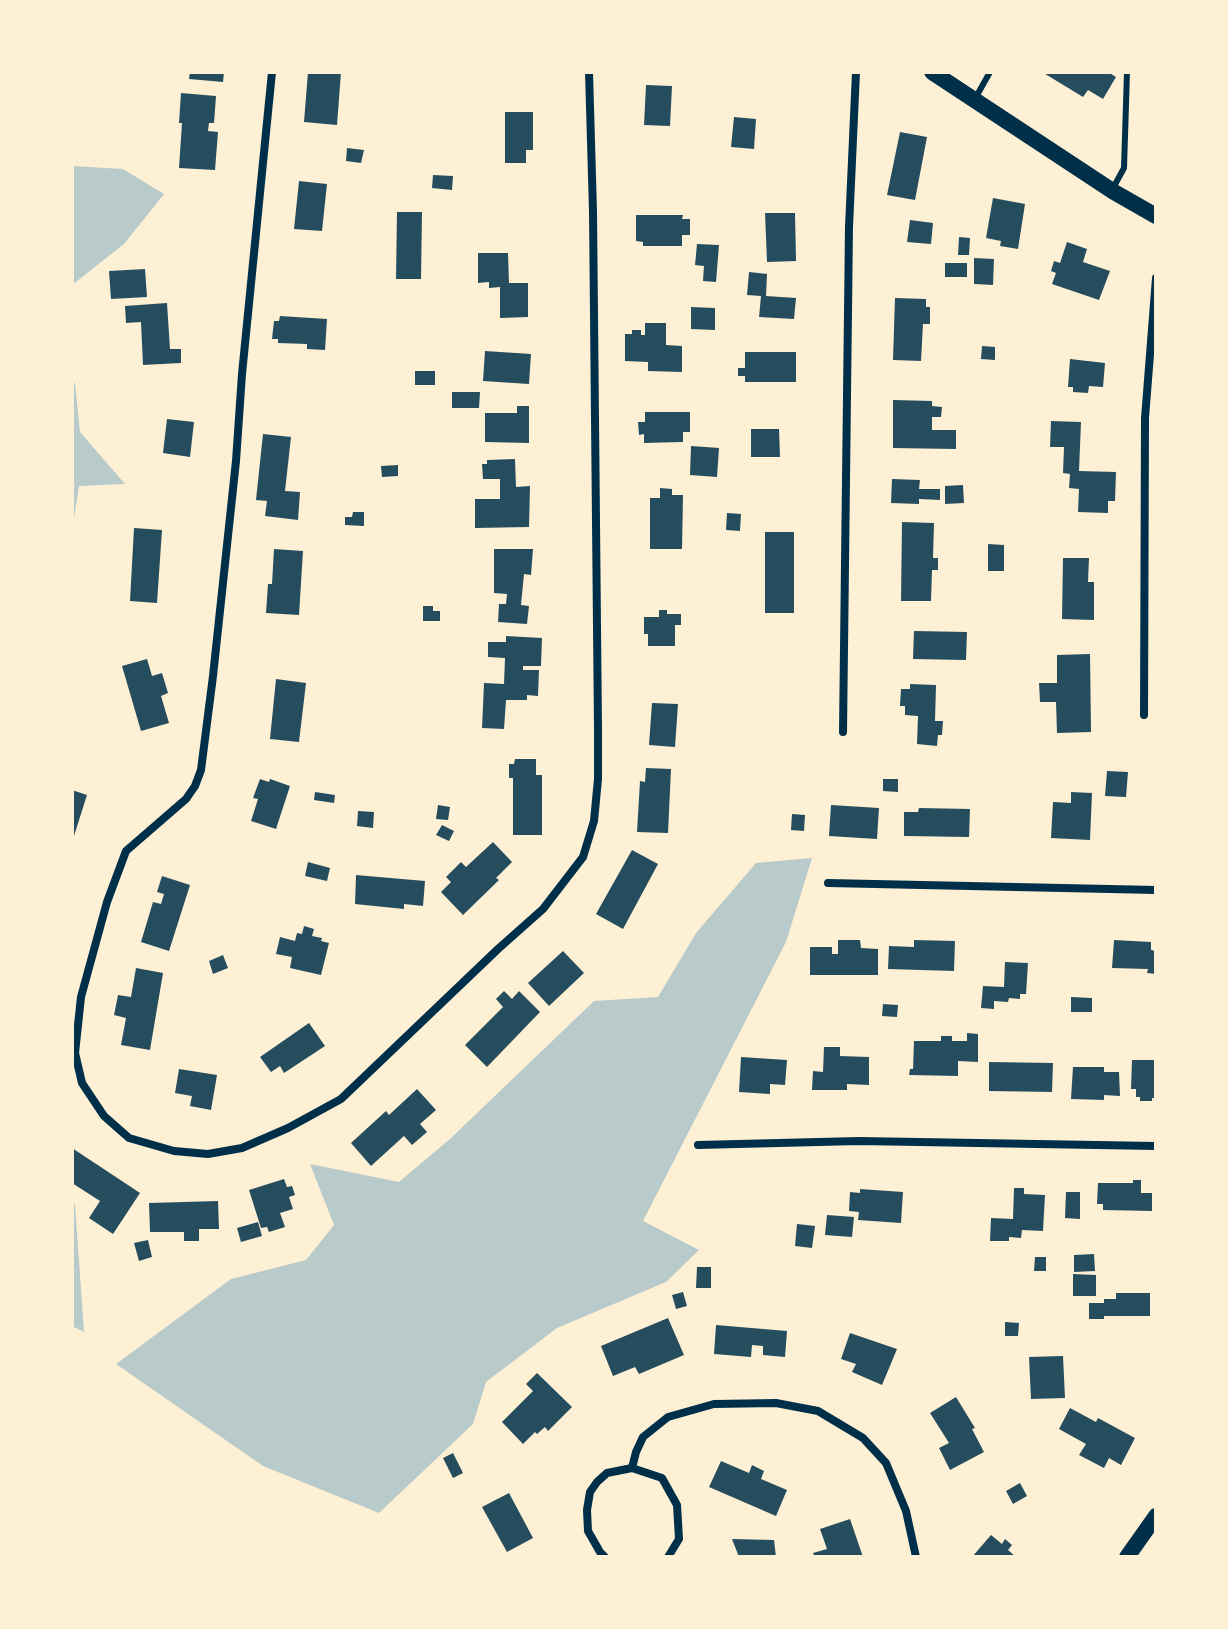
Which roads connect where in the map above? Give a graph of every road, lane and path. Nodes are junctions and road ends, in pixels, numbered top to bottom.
1 (272, 72) edge
2 (589, 72) edge
3 (856, 72) edge
4 (932, 72) edge
5 (990, 72) edge
6 (1127, 72) edge
7 (974, 100) junction
8 (1112, 190) junction
9 (1156, 216) edge
10 (1156, 278) edge
11 (1144, 715) dead end
12 (843, 732) dead end
13 (828, 883) dead end
14 (1156, 890) edge
15 (698, 1145) dead end
16 (1156, 1146) edge
17 (632, 1468) junction
18 (1156, 1516) edge
19 (605, 1557) edge
20 (668, 1557) edge
21 (916, 1557) edge
22 (1127, 1557) edge

1 - 2 street
3 - 12 street
4 - 7 main road
5 - 7 lane
6 - 8 lane
7 - 8 main road
8 - 9 main road
10 - 11 street
13 - 14 street
15 - 16 street
17 - 19 street
17 - 20 street
17 - 21 street
18 - 22 main road

